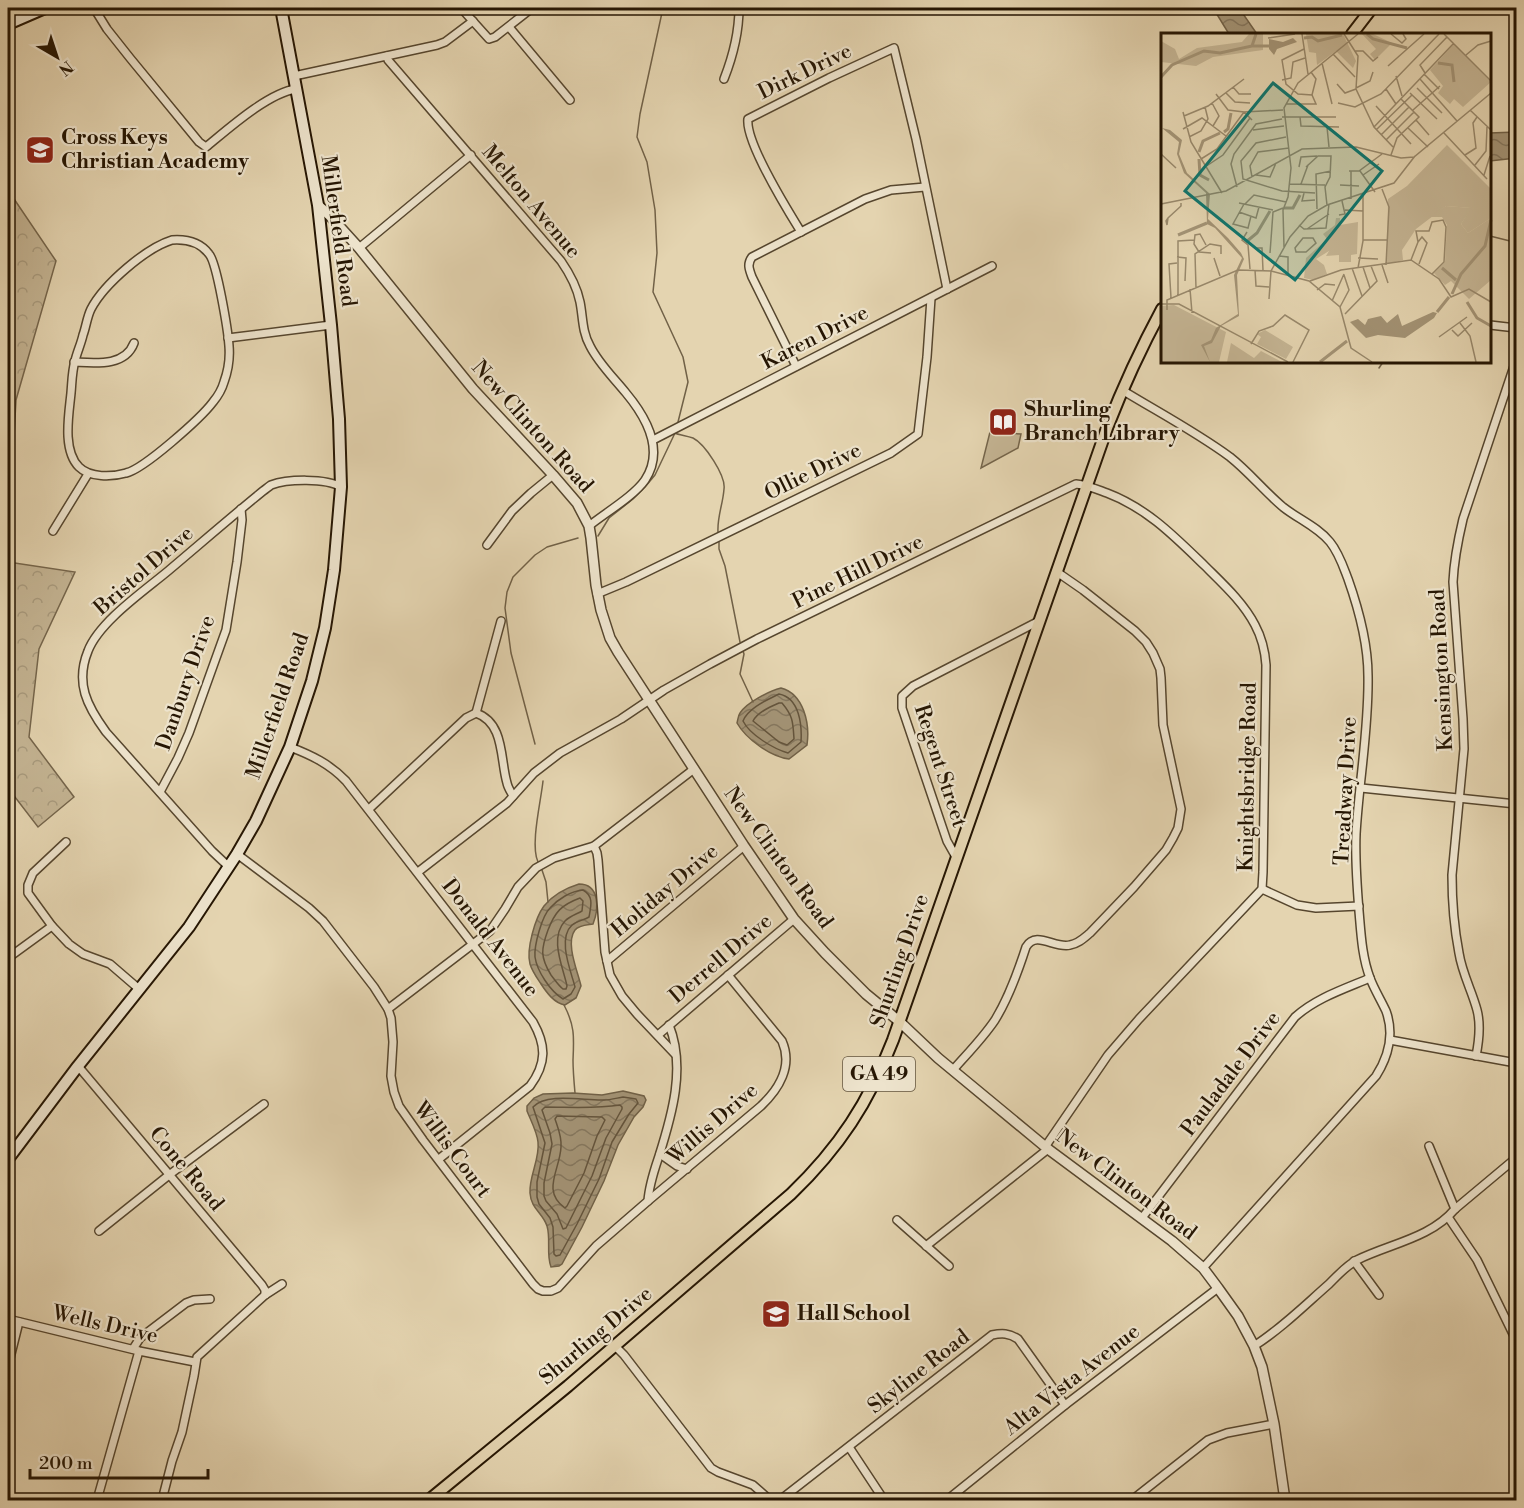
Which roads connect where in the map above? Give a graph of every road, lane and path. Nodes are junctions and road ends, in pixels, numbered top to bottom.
1 (45, 8) edge
2 (94, 8) edge
3 (281, 8) edge
4 (461, 8) edge
5 (532, 8) edge
6 (739, 8) edge
7 (1372, 8) edge
8 (473, 21) junction
9 (8, 24) edge
10 (509, 27) junction
11 (1353, 33) edge
12 (387, 56) junction
13 (294, 76) junction
14 (724, 79) dead end
15 (296, 90) junction
16 (570, 100) dead end
17 (471, 155) junction
18 (925, 188) junction
19 (318, 205) junction
20 (801, 232) junction
21 (359, 248) junction
22 (992, 266) dead end
23 (947, 289) junction
24 (931, 298) junction
25 (1161, 311) edge
26 (331, 325) junction
27 (1491, 325) edge
28 (1516, 328) edge
29 (228, 338) junction
30 (134, 343) dead end
31 (1516, 360) edge
32 (74, 362) junction
33 (796, 366) junction
34 (1122, 390) junction
35 (653, 440) junction
36 (88, 474) junction
37 (553, 475) junction
38 (1086, 485) junction
39 (340, 486) junction
40 (241, 509) junction
41 (589, 526) junction
42 (52, 531) dead end
43 (487, 545) dead end
44 (1057, 572) junction
45 (597, 594) junction
46 (501, 621) dead end
47 (1040, 621) junction
48 (649, 701) junction
49 (476, 713) junction
50 (290, 747) junction
51 (694, 769) junction
52 (1361, 788) junction
53 (160, 792) junction
54 (513, 796) junction
55 (1459, 798) junction
56 (1516, 804) edge
57 (369, 809) junction
58 (66, 842) dead end
59 (594, 846) junction
60 (744, 846) junction
61 (237, 854) junction
62 (956, 857) junction
63 (229, 867) junction
64 (418, 872) junction
65 (1262, 890) junction
66 (1359, 906) junction
67 (794, 919) junction
68 (52, 926) junction
69 (473, 944) junction
70 (8, 958) edge
71 (607, 961) junction
72 (728, 975) junction
73 (1370, 978) junction
74 (139, 988) junction
75 (388, 1009) junction
76 (900, 1022) junction
77 (669, 1025) junction
78 (658, 1035) junction
79 (1390, 1040) junction
80 (675, 1054) junction
81 (1476, 1056) junction
82 (1516, 1064) edge
83 (78, 1066) junction
84 (953, 1070) junction
85 (264, 1104) dead end
86 (1429, 1146) dead end
87 (1047, 1148) junction
88 (660, 1154) junction
89 (1516, 1158) edge
90 (8, 1159) edge
91 (439, 1159) junction
92 (687, 1169) junction
93 (169, 1175) junction
94 (648, 1201) junction
95 (1455, 1209) junction
96 (1448, 1216) junction
97 (1142, 1218) junction
98 (897, 1220) dead end
99 (99, 1231) dead end
100 (926, 1246) junction
101 (1354, 1261) junction
102 (949, 1266) dead end
103 (1203, 1268) junction
104 (282, 1284) dead end
105 (1218, 1288) junction
106 (266, 1294) junction
107 (1379, 1295) dead end
108 (210, 1299) dead end
109 (8, 1319) edge
110 (19, 1322) junction
111 (1516, 1340) edge
112 (615, 1346) junction
113 (1254, 1346) junction
114 (136, 1350) junction
115 (195, 1362) junction
116 (8, 1366) edge
117 (1065, 1405) junction
118 (1274, 1424) junction
119 (849, 1447) junction
120 (97, 1500) edge
121 (162, 1500) edge
122 (429, 1500) edge
123 (770, 1500) edge
124 (780, 1500) edge
125 (884, 1500) edge
126 (947, 1500) edge
127 (1132, 1500) edge
128 (1285, 1500) edge

1 - 9 main road
2 - 15 street
3 - 13 main road, Millerfield Road
4 - 8 street
5 - 10 street
6 - 14 street
7 - 11 main road
8 - 10 street
8 - 12 street
10 - 16 street
12 - 13 street
12 - 17 street, Melton Avenue
13 - 15 main road, Millerfield Road
15 - 19 main road, Millerfield Road
17 - 21 street
17 - 35 street, Melton Avenue
18 - 20 street
18 - 20 street, Dirk Drive
18 - 23 street
19 - 21 street, New Clinton Road
19 - 26 main road, Millerfield Road
20 - 33 street
21 - 37 street, New Clinton Road
22 - 23 street, Karen Drive
23 - 24 street, Karen Drive
24 - 33 street, Karen Drive
24 - 45 street, Ollie Drive
25 - 34 main road, Shurling Drive / GA 49
26 - 29 street
26 - 39 main road, Millerfield Road
27 - 28 street
29 - 32 street
29 - 36 street
30 - 32 street
31 - 55 street, Kensington Road
32 - 36 street
33 - 35 street, Karen Drive
34 - 38 main road, Shurling Drive / GA 49
34 - 52 street, Treadway Drive
35 - 41 street
36 - 42 street
37 - 41 street, New Clinton Road
37 - 43 street
38 - 44 main road, Shurling Drive / GA 49
38 - 48 street, Pine Hill Drive
38 - 65 street, Knightsbridge Road
39 - 40 street, Bristol Drive
39 - 50 main road, Millerfield Road
40 - 53 street, Danbury Drive
40 - 53 street, Bristol Drive
41 - 45 street, New Clinton Road
44 - 47 main road, Shurling Drive / GA 49
44 - 84 street
45 - 48 street, New Clinton Road
46 - 49 street
47 - 62 main road, Shurling Drive / GA 49
47 - 62 street, Regent Street
48 - 51 street, New Clinton Road
48 - 54 street, Pine Hill Drive
49 - 54 street
49 - 57 street
50 - 57 street, Donald Avenue
50 - 61 main road, Millerfield Road
51 - 59 street
51 - 60 street, New Clinton Road
52 - 55 street
52 - 66 street, Treadway Drive
53 - 63 street, Bristol Drive
54 - 64 street, Pine Hill Drive
55 - 56 street
55 - 81 street, Kensington Road
57 - 64 street, Donald Avenue
58 - 68 street
59 - 69 street
59 - 71 street
60 - 67 street, New Clinton Road
60 - 71 street, Holiday Drive
61 - 63 main road, Millerfield Road
61 - 75 street, Willis Court
62 - 76 main road, Shurling Drive / GA 49
63 - 74 main road, Millerfield Road
64 - 69 street, Donald Avenue
65 - 66 street
65 - 87 street, Knightsbridge Road
66 - 73 street, Treadway Drive
67 - 72 street, Derrell Drive
67 - 76 street, New Clinton Road
68 - 70 street
68 - 74 street
69 - 75 street
69 - 91 street, Donald Avenue
71 - 78 street
72 - 77 street, Derrell Drive
72 - 92 street, Willis Drive
73 - 79 street, Treadway Drive
73 - 97 street, Pauladale Drive
74 - 83 main road, Millerfield Road
75 - 91 street, Willis Court
76 - 84 street, New Clinton Road
76 - 112 main road, Shurling Drive / GA 49
77 - 78 street, Derrell Drive
77 - 80 street, Derrell Drive
78 - 80 street
79 - 81 street
79 - 103 street, Treadway Drive
80 - 88 street, Derrell Drive
81 - 82 street
83 - 90 main road, Millerfield Road
83 - 93 street, Cone Road
84 - 87 street, New Clinton Road
85 - 93 street
86 - 95 street
87 - 97 street, New Clinton Road
87 - 100 street, Knightsbridge Road
88 - 92 street
88 - 94 street, Derrell Drive
89 - 95 street
91 - 94 street, Willis Court
92 - 94 street, Willis Drive
93 - 99 street
93 - 106 street, Cone Road
95 - 96 street
96 - 101 street
96 - 111 street
97 - 103 street, New Clinton Road
98 - 100 street
100 - 102 street
101 - 107 street
101 - 113 street
103 - 105 street, New Clinton Road
104 - 106 street
105 - 113 street, New Clinton Road
105 - 117 street, Alta Vista Avenue
106 - 115 street
108 - 114 street
109 - 110 street, Wells Drive
110 - 114 street, Wells Drive
110 - 116 street
112 - 122 main road, Shurling Drive / GA 49
112 - 123 street
113 - 118 street, New Clinton Road
114 - 115 street, Wells Drive
114 - 120 street
115 - 121 street
117 - 119 street, Skyline Road
117 - 126 street, Alta Vista Avenue
118 - 127 street
118 - 128 street, New Clinton Road
119 - 124 street, Skyline Road
119 - 125 street

